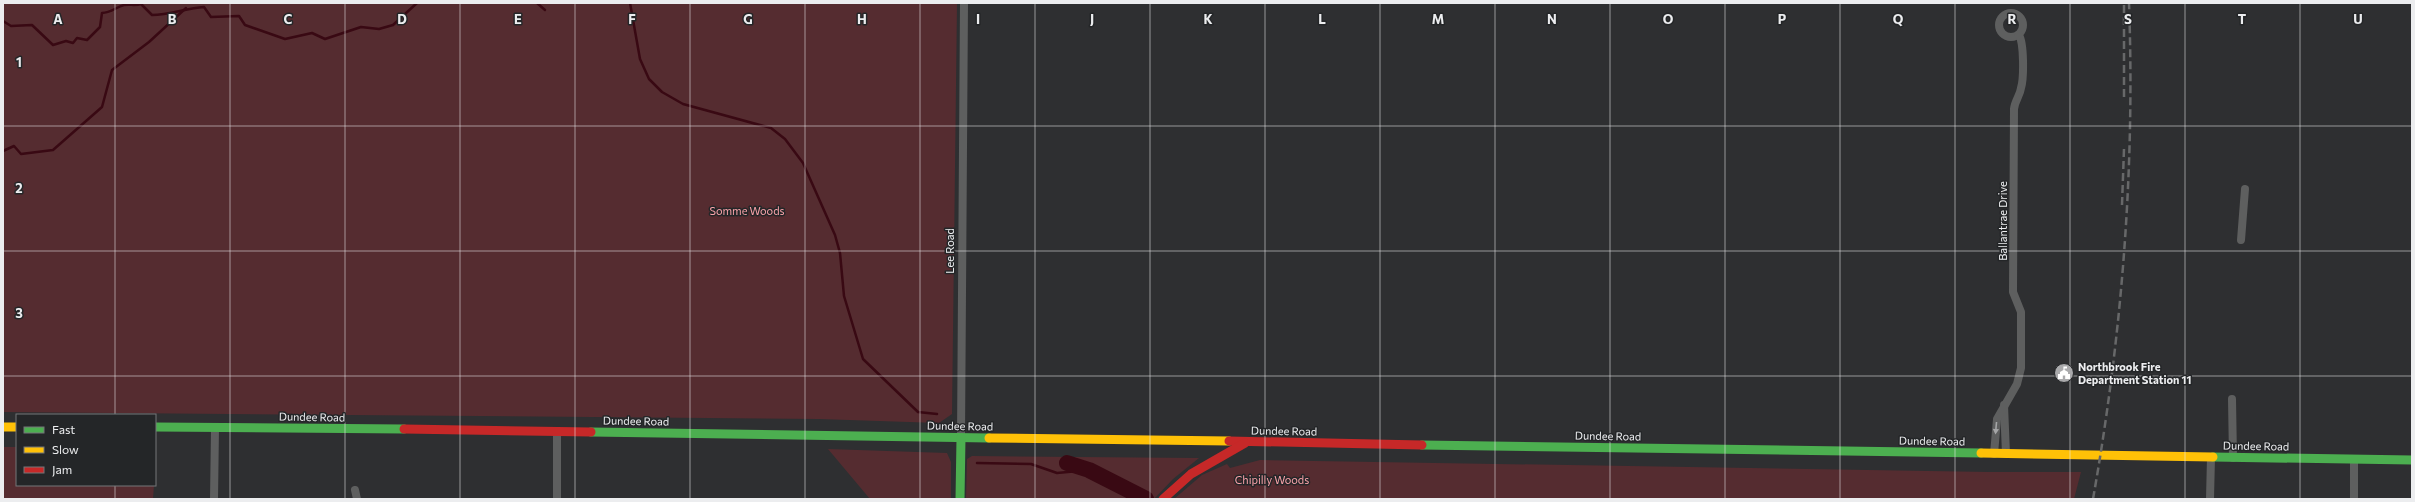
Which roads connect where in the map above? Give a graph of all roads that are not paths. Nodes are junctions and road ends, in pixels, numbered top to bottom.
1 (964, 3) edge
2 (2019, 35) dead end
3 (2245, 189) dead end
4 (2241, 240) dead end
5 (2232, 399) dead end
6 (2004, 404) junction
7 (3, 427) edge
8 (16, 427) edge
9 (156, 427) edge
10 (216, 428) junction
11 (557, 431) junction
12 (961, 438) junction
13 (1245, 443) junction
14 (1994, 454) junction
15 (2006, 454) junction
16 (2211, 457) junction
17 (2234, 458) junction
18 (2354, 460) junction
19 (2412, 460) edge
20 (355, 490) dead end
21 (1165, 497) edge
22 (214, 499) edge
23 (357, 499) edge
24 (557, 499) edge
25 (960, 499) edge
26 (2210, 499) edge
27 (2354, 499) edge

1 - 12 street, Lee Road
2 - 6 street, Ballantrae Drive
3 - 4 street
5 - 17 street
6 -> 14 street, Ballantrae Drive
6 - 15 street
7 - 8 main road
9 - 10 main road, Dundee Road
10 - 11 main road, Dundee Road
10 - 22 street
11 - 12 main road, Dundee Road
11 - 24 street
12 - 13 main road, Dundee Road
12 - 25 main road, Lee Road
13 - 14 main road, Dundee Road
13 - 21 main road
14 - 15 main road, Dundee Road
15 - 16 main road, Dundee Road
16 - 17 main road, Dundee Road
16 - 26 street
17 - 18 main road, Dundee Road
18 - 19 main road, Dundee Road
18 - 27 street
20 - 23 street

